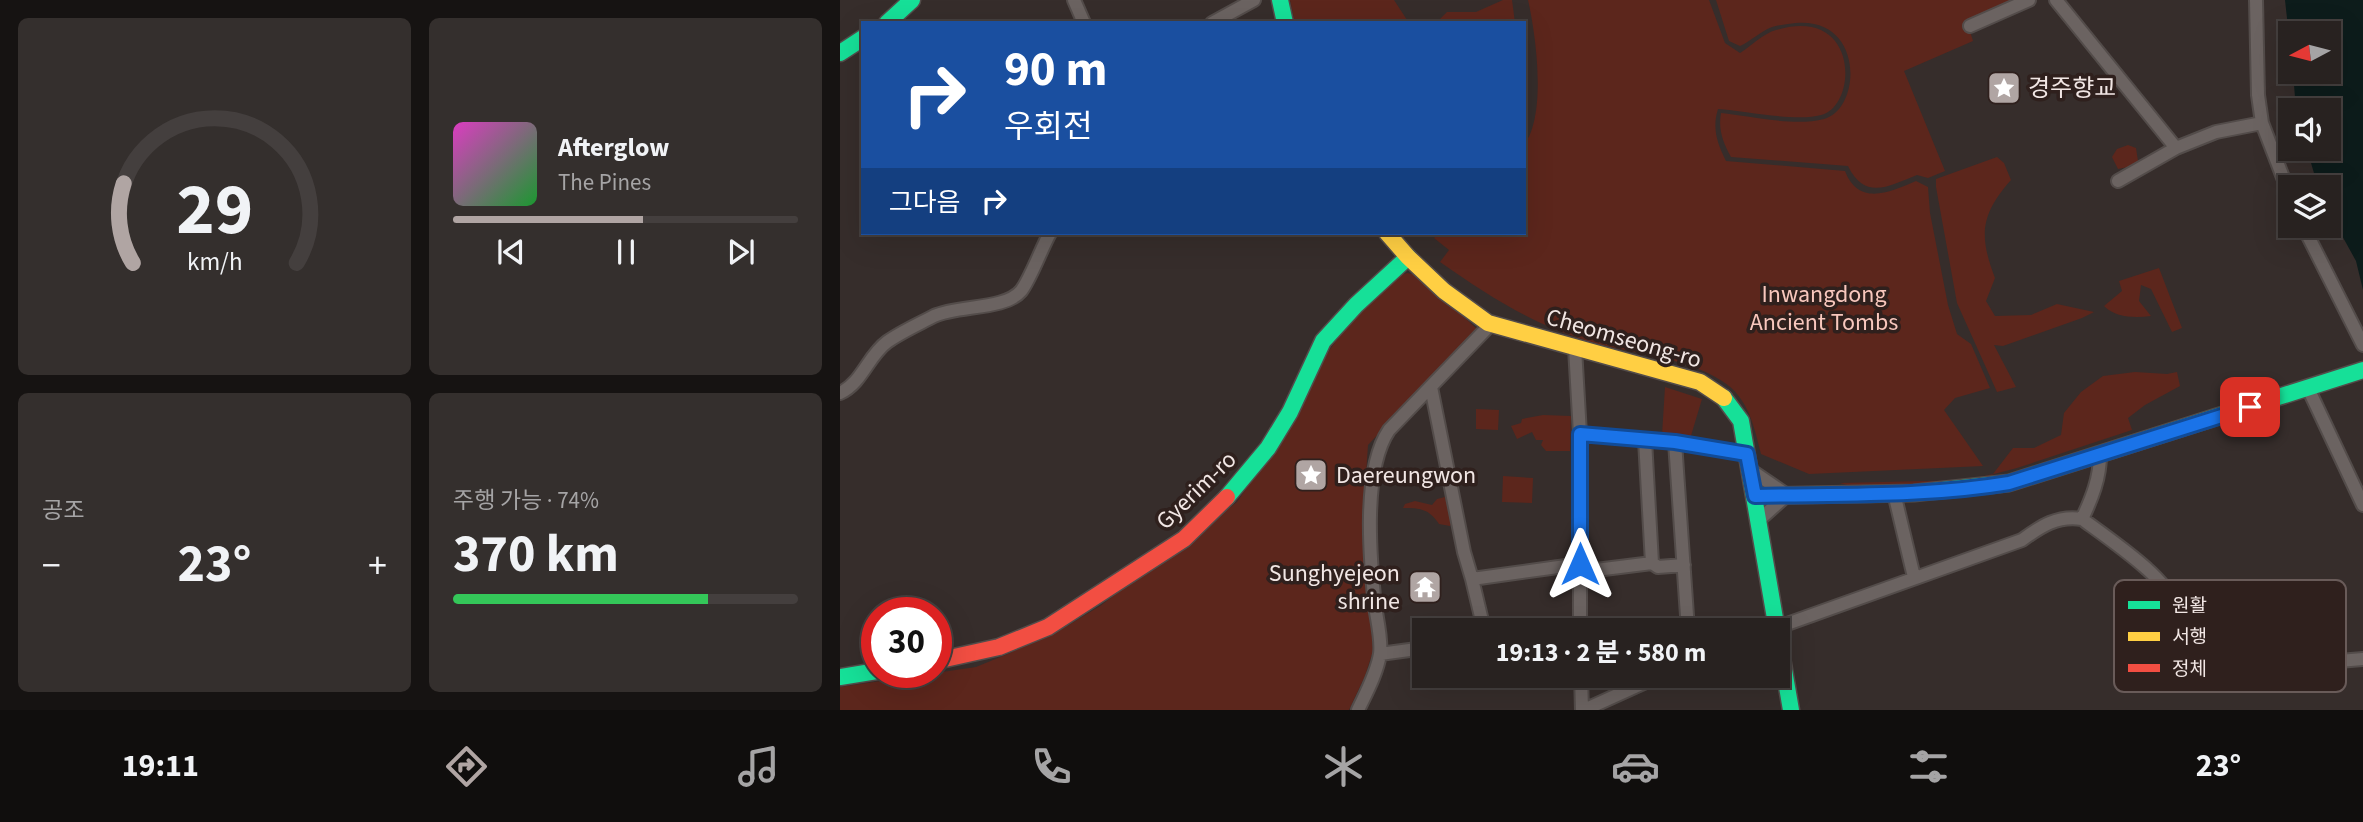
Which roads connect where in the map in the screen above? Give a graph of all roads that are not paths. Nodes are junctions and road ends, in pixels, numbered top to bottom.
1 (912, 0) edge
2 (1074, 0) edge
3 (1254, 0) edge
4 (1280, 0) edge
5 (2029, 0) edge
6 (2056, 0) edge
7 (2256, 0) edge
8 (889, 21) edge
9 (1083, 21) edge
10 (1216, 21) edge
11 (1284, 21) edge
12 (1970, 26) dead end
13 (861, 39) edge
14 (840, 53) edge
15 (2262, 123) junction
16 (2176, 148) junction
17 (2282, 175) edge
18 (2118, 181) dead end
19 (1049, 235) edge
20 (1389, 235) edge
21 (2309, 238) edge
22 (1408, 257) junction
23 (1491, 324) junction
24 (2363, 345) edge
25 (1575, 348) junction
26 (2363, 370) edge
27 (1431, 387) junction
28 (2308, 388) junction
29 (840, 393) edge
30 (1580, 434) junction
31 (1645, 440) junction
32 (1675, 442) junction
33 (2100, 455) junction
34 (1748, 462) junction
35 (1894, 494) junction
36 (1787, 495) junction
37 (1755, 496) junction
38 (2363, 505) edge
39 (2082, 519) junction
40 (1759, 520) junction
41 (1652, 563) junction
42 (1684, 565) junction
43 (1580, 568) junction
44 (1914, 577) junction
45 (1472, 579) junction
46 (2157, 580) edge
47 (1481, 618) edge
48 (1580, 618) edge
49 (1687, 618) edge
50 (1774, 618) edge
51 (1790, 625) edge
52 (1412, 649) edge
53 (1380, 653) junction
54 (952, 657) edge
55 (861, 674) edge
56 (840, 677) edge
57 (1582, 688) edge
58 (1632, 688) edge
59 (1787, 688) edge
60 (1358, 710) edge
61 (1583, 710) edge
62 (1791, 710) edge

1 - 8 street
2 - 9 street
3 - 10 street
4 - 11 street
5 - 12 street
6 - 16 street
7 - 15 street
13 - 14 street
15 - 16 street
15 - 17 street
16 - 18 street
19 - 29 street
20 - 22 street, Cheomseong-ro
21 - 24 street
22 - 23 street, Cheomseong-ro
22 - 54 street, Gyerim-ro
23 - 25 street, Cheomseong-ro
23 - 27 street
25 - 30 street
25 - 34 street, Cheomseong-ro
26 - 28 street
27 - 45 street
27 - 53 street
28 - 33 street
28 - 38 street
30 - 31 street
30 - 43 street
31 - 32 street
31 - 41 street
32 - 34 street
32 - 42 street
33 - 35 street
33 - 39 street
34 - 36 street
34 - 37 street, Cheomseong-ro
35 - 36 street
35 - 44 street
36 - 37 street
36 - 40 street
37 - 40 street, Cheomseong-ro
39 - 44 street
39 - 46 street
40 - 50 street, Cheomseong-ro
41 - 42 street
41 - 43 street
42 - 49 street
43 - 45 street
43 - 48 street
44 - 51 street
45 - 47 street
52 - 53 street
53 - 60 street
55 - 56 street
57 - 61 street
58 - 61 street
59 - 62 street, Cheomseong-ro

